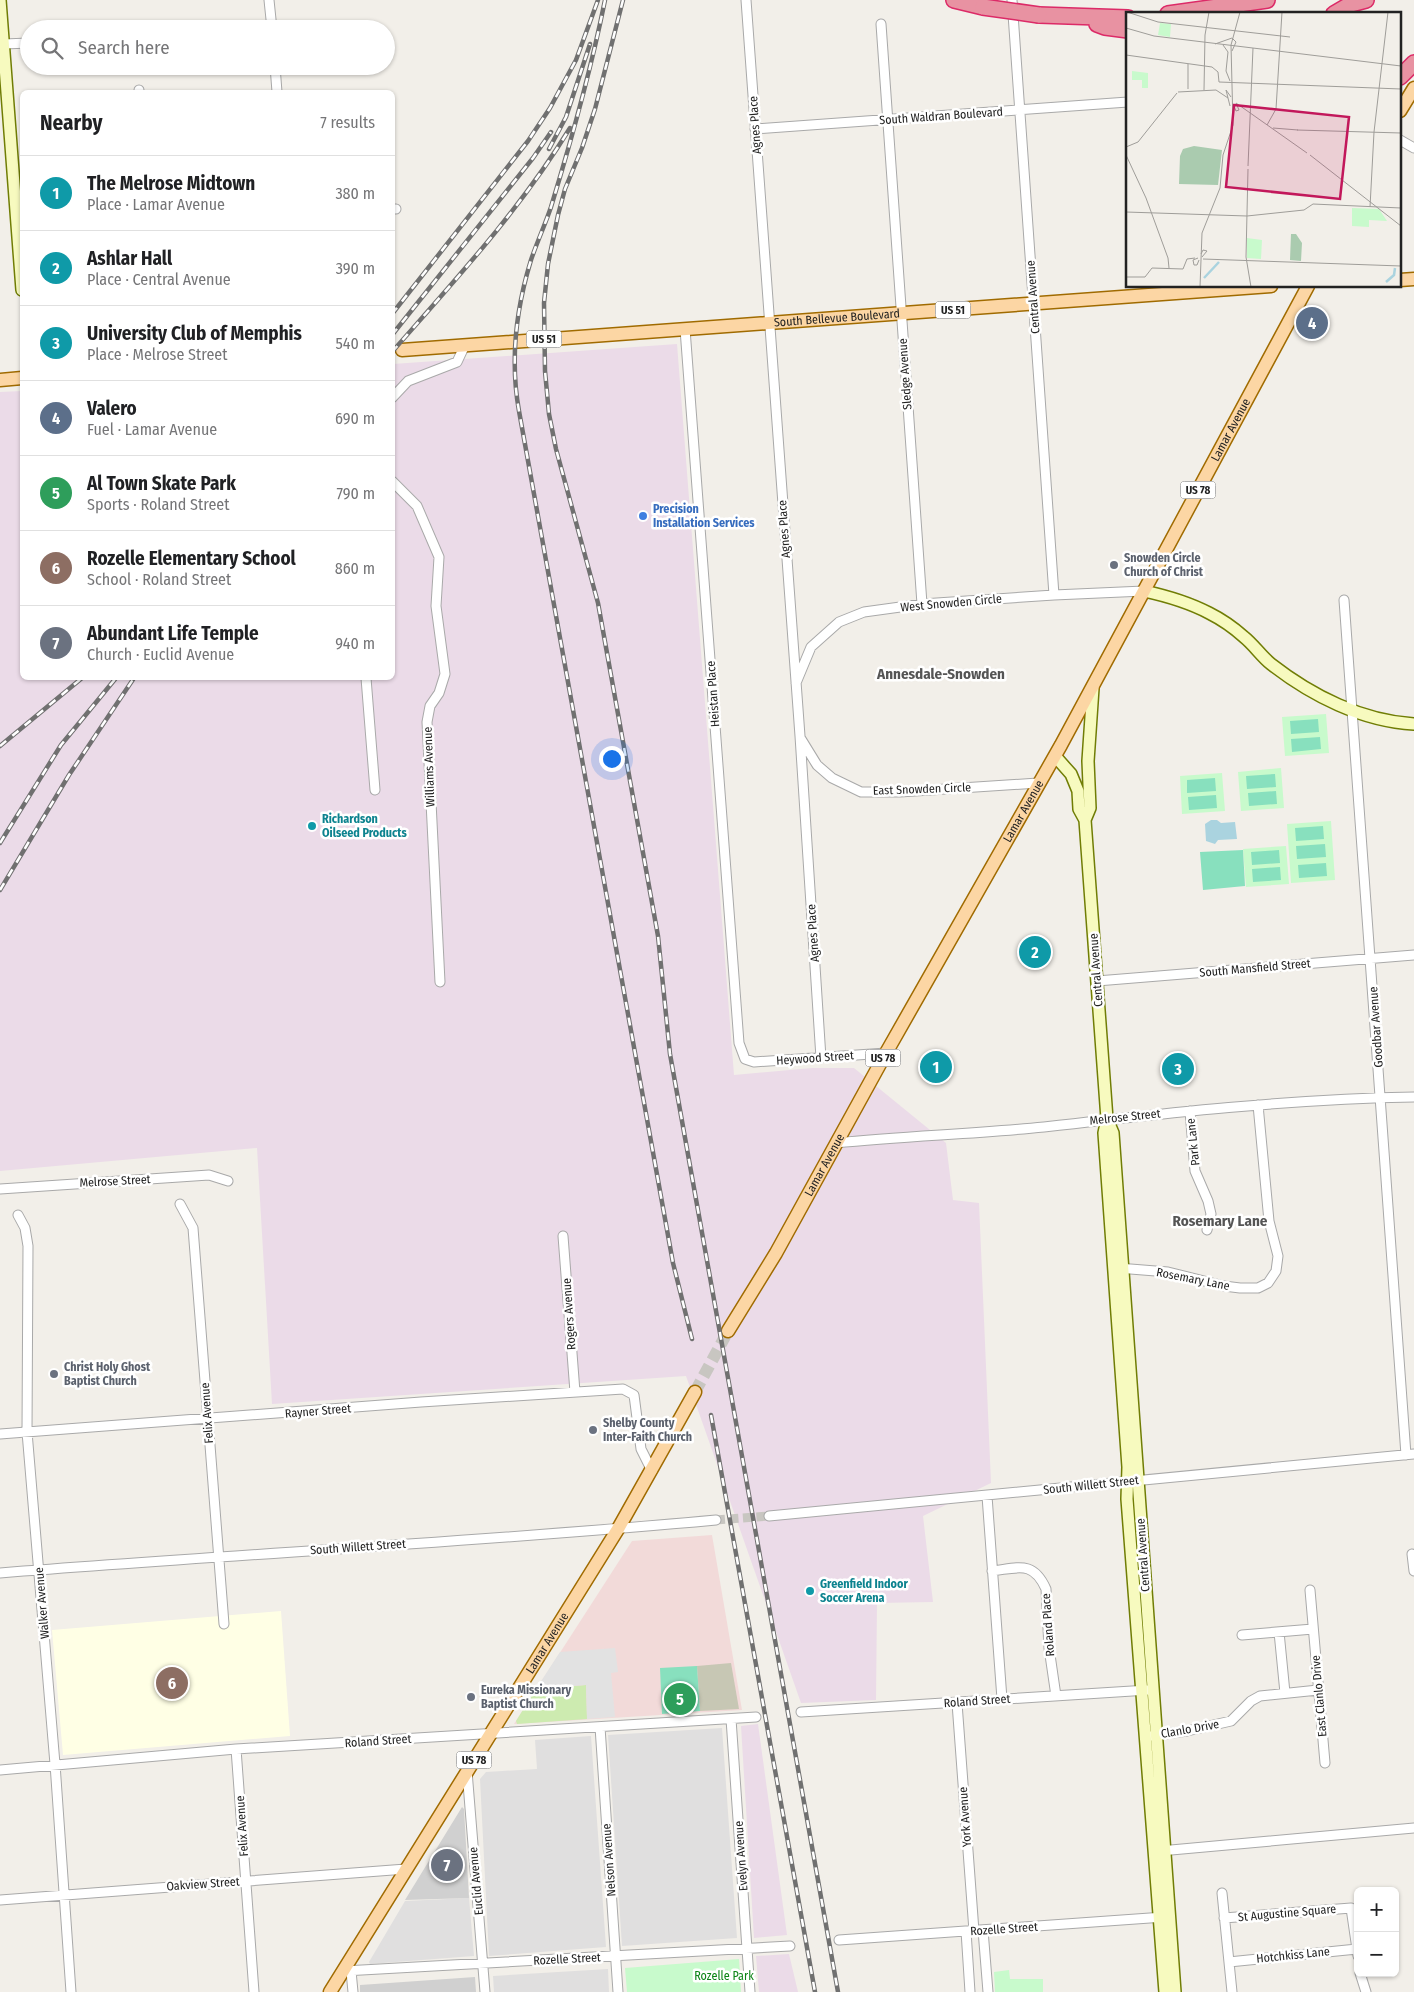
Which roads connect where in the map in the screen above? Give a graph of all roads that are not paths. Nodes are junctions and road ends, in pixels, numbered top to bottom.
1 (0, 0) edge
2 (269, 0) edge
3 (746, 0) edge
4 (954, 0) edge
5 (1012, 0) edge
6 (1267, 0) edge
7 (1366, 0) edge
8 (1182, 12) edge
9 (1337, 12) edge
10 (1082, 18) junction
11 (1126, 18) edge
12 (271, 20) edge
13 (881, 24) dead end
14 (1126, 30) edge
15 (20, 43) edge
16 (4, 44) junction
17 (1414, 62) edge
18 (276, 75) edge
19 (1402, 75) edge
20 (1414, 88) edge
21 (277, 90) edge
22 (1126, 102) edge
23 (4, 106) edge
24 (1402, 108) edge
25 (1020, 110) junction
26 (886, 119) junction
27 (755, 129) junction
28 (1402, 141) edge
29 (1414, 148) edge
30 (20, 228) edge
31 (1229, 288) edge
32 (1307, 288) edge
33 (1167, 291) edge
34 (1034, 305) junction
35 (901, 314) junction
36 (769, 323) junction
37 (685, 329) junction
38 (465, 345) junction
39 (402, 350) dead end
40 (20, 378) edge
41 (0, 380) edge
42 (395, 395) edge
43 (395, 484) edge
44 (1144, 591) junction
45 (1054, 594) junction
46 (1344, 600) dead end
47 (922, 604) junction
48 (366, 680) edge
49 (796, 685) junction
50 (1092, 688) junction
51 (1353, 712) junction
52 (1414, 724) edge
53 (800, 736) junction
54 (1055, 756) junction
55 (1038, 783) junction
56 (375, 790) dead end
57 (1085, 820) junction
58 (1414, 955) edge
59 (1371, 958) junction
60 (1097, 981) junction
61 (440, 982) dead end
62 (886, 1052) junction
63 (821, 1058) junction
64 (745, 1059) joint
65 (1381, 1097) junction
66 (1414, 1097) edge
67 (1258, 1105) junction
68 (1190, 1111) junction
69 (1107, 1119) junction
70 (836, 1143) junction
71 (228, 1181) dead end
72 (0, 1188) edge
73 (180, 1204) dead end
74 (18, 1215) dead end
75 (1207, 1230) dead end
76 (563, 1236) dead end
77 (1119, 1268) junction
78 (728, 1331) tunnel mouth
79 (575, 1392) junction
80 (695, 1392) tunnel mouth
81 (207, 1419) junction
82 (27, 1432) junction
83 (0, 1434) edge
84 (1410, 1454) edge
85 (652, 1472) junction
86 (1133, 1481) junction
87 (987, 1496) junction
88 (769, 1516) tunnel mouth
89 (716, 1520) tunnel mouth
90 (618, 1529) junction
91 (1412, 1554) dead end
92 (218, 1556) junction
93 (39, 1570) junction
94 (992, 1571) junction
95 (1414, 1571) edge
96 (0, 1573) edge
97 (1310, 1590) dead end
98 (224, 1624) dead end
99 (1313, 1629) junction
100 (1279, 1632) junction
101 (1242, 1634) dead end
102 (1148, 1690) junction
103 (1318, 1690) junction
104 (1285, 1693) junction
105 (1056, 1696) junction
106 (1002, 1699) junction
107 (957, 1702) junction
108 (801, 1712) dead end
109 (756, 1717) dead end
110 (731, 1719) junction
111 (600, 1727) junction
112 (492, 1733) junction
113 (1151, 1736) junction
114 (236, 1750) junction
115 (1325, 1763) dead end
116 (55, 1764) junction
117 (0, 1770) edge
118 (466, 1771) junction
119 (1414, 1828) edge
120 (1159, 1851) junction
121 (406, 1869) junction
122 (246, 1881) junction
123 (1222, 1893) dead end
124 (64, 1895) junction
125 (0, 1900) edge
126 (1164, 1917) junction
127 (1224, 1918) junction
128 (974, 1931) junction
129 (1354, 1932) edge
130 (839, 1940) dead end
131 (790, 1946) dead end
132 (747, 1948) junction
133 (1354, 1952) edge
134 (616, 1956) junction
135 (1229, 1962) junction
136 (483, 1963) junction
137 (347, 1971) junction
138 (1361, 1977) edge
139 (71, 1992) edge
140 (254, 1992) edge
141 (330, 1992) edge
142 (352, 1992) edge
143 (485, 1992) edge
144 (618, 1992) edge
145 (750, 1992) edge
146 (970, 1992) edge
147 (988, 1992) edge
148 (1165, 1992) edge
149 (1175, 1992) edge
150 (1232, 1992) edge
151 (1366, 1992) edge

1 - 16 main road
2 - 12 street
3 - 27 street, Agnes Place
4 - 10 highway, bridge
5 - 25 street, Central Avenue
6 - 8 highway
7 - 9 highway
10 - 11 highway
10 - 14 highway
13 - 26 street, Sledge Avenue
15 - 16 street
16 - 23 main road
17 - 19 highway
18 - 21 street
20 - 24 main road
22 - 25 street, South Waldran Boulevard
23 - 30 main road
25 - 26 street, South Waldran Boulevard
25 - 34 street, Central Avenue
26 - 27 street, South Waldran Boulevard
26 - 35 street, Sledge Avenue
27 - 36 street, Agnes Place
28 - 29 street
31 - 33 main road, South Bellevue Boulevard / US 51
32 - 44 main road, Lamar Avenue / US 78
33 - 34 main road, South Bellevue Boulevard / US 51
34 - 35 main road, South Bellevue Boulevard / US 51
34 - 45 street, Central Avenue
35 - 36 main road, South Bellevue Boulevard / US 51
35 - 47 street, Sledge Avenue
36 - 37 main road, South Bellevue Boulevard / US 51
36 - 49 street, Agnes Place
37 - 38 main road, South Bellevue Boulevard / US 51
37 - 64 street, Heistan Place
38 - 39 main road, South Bellevue Boulevard / US 51
38 - 42 street
40 - 41 main road
43 - 61 street, Williams Avenue
44 - 45 street, West Snowden Circle
44 - 50 main road, Lamar Avenue / US 78
44 - 51 main road
45 - 47 street, West Snowden Circle
46 - 51 street, Goodbar Avenue
47 - 49 street, West Snowden Circle
48 - 56 street
49 - 53 street, Agnes Place
50 - 54 main road, Lamar Avenue / US 78
50 - 57 main road, Central Avenue
51 - 52 main road
51 - 59 street, Goodbar Avenue
53 - 55 street, East Snowden Circle
53 - 63 street, Agnes Place
54 - 55 main road, Lamar Avenue / US 78
54 - 57 main road, Central Avenue
55 - 62 main road, Lamar Avenue / US 78
57 - 60 main road, Central Avenue
58 - 59 street, South Mansfield Street
59 - 60 street, South Mansfield Street
59 - 65 street, Goodbar Avenue
60 - 69 main road, Central Avenue
62 - 63 street, Heywood Street
62 - 70 main road, Lamar Avenue / US 78
63 - 64 street, Heywood Street
65 - 66 street, Melrose Street
65 - 67 street, Melrose Street
65 - 84 street, Goodbar Avenue
67 - 68 street, Melrose Street
67 - 77 street, Rosemary Lane
68 - 69 street, Melrose Street
68 - 75 street, Park Lane
69 - 70 street, Melrose Street
69 - 77 main road, Central Avenue
70 - 78 main road, Lamar Avenue / US 78
71 - 72 street, Melrose Street
73 - 81 street, Felix Avenue
74 - 82 street, Walker Avenue
76 - 79 street, Rogers Avenue
77 - 86 main road, Central Avenue
79 - 81 street, Rayner Street
79 - 85 street, Rayner Street
80 - 85 main road, Lamar Avenue / US 78
81 - 82 street, Rayner Street
81 - 92 street, Felix Avenue
82 - 83 street, Rayner Street
82 - 93 street, Walker Avenue
84 - 86 street, South Willett Street
85 - 90 main road, Lamar Avenue / US 78
86 - 87 street, South Willett Street
86 - 102 main road, Central Avenue
87 - 88 street, South Willett Street
87 - 94 street
89 - 90 street, South Willett Street
90 - 92 street, South Willett Street
90 - 112 main road, Lamar Avenue / US 78
91 - 95 street
92 - 93 street, South Willett Street
92 - 98 street, Felix Avenue
93 - 96 street, South Willett Street
93 - 116 street, Walker Avenue
94 - 105 street, Roland Place
94 - 106 street
97 - 99 street, East Clanlo Drive
99 - 100 street
99 - 103 street, East Clanlo Drive
100 - 101 street
100 - 104 street
102 - 105 street, Roland Street
102 - 113 main road, Central Avenue
103 - 104 street, Clanlo Drive
103 - 115 street, East Clanlo Drive
104 - 113 street, Clanlo Drive
105 - 106 street, Roland Street
106 - 107 street, Roland Street
107 - 108 street, Roland Street
107 - 128 street, York Avenue
109 - 110 street, Roland Street
110 - 111 street, Roland Street
110 - 132 street, Evelyn Avenue
111 - 112 street, Roland Street
111 - 134 street, Nelson Avenue
112 - 114 street, Roland Street
112 - 118 main road, Lamar Avenue / US 78
113 - 120 main road, Central Avenue
114 - 116 street, Roland Street
114 - 122 street, Felix Avenue
116 - 117 street, Roland Street
116 - 124 street, Walker Avenue
118 - 121 main road, Lamar Avenue / US 78
118 - 136 street, Euclid Avenue
119 - 120 street
120 - 126 main road, Central Avenue
121 - 122 street, Oakview Street
121 - 137 main road, Lamar Avenue / US 78
122 - 124 street, Oakview Street
122 - 140 street, Felix Avenue
123 - 127 street
124 - 125 street, Oakview Street
124 - 139 street, Walker Avenue
126 - 128 street, Rozelle Street
126 - 148 main road, Central Avenue
126 - 149 main road, Central Avenue
127 - 129 street, St Augustine Square
127 - 135 street
128 - 130 street, Rozelle Street
128 - 146 street, York Avenue
128 - 147 street, York Avenue
131 - 132 street, Rozelle Street
132 - 134 street, Rozelle Street
132 - 145 street, Evelyn Avenue
133 - 135 street, Hotchkiss Lane
134 - 136 street, Rozelle Street
134 - 144 street, Nelson Avenue
135 - 150 street
136 - 137 street, Rozelle Street
136 - 143 street, Euclid Avenue
137 - 141 main road, Lamar Avenue / US 78
137 - 142 street
138 - 151 street

